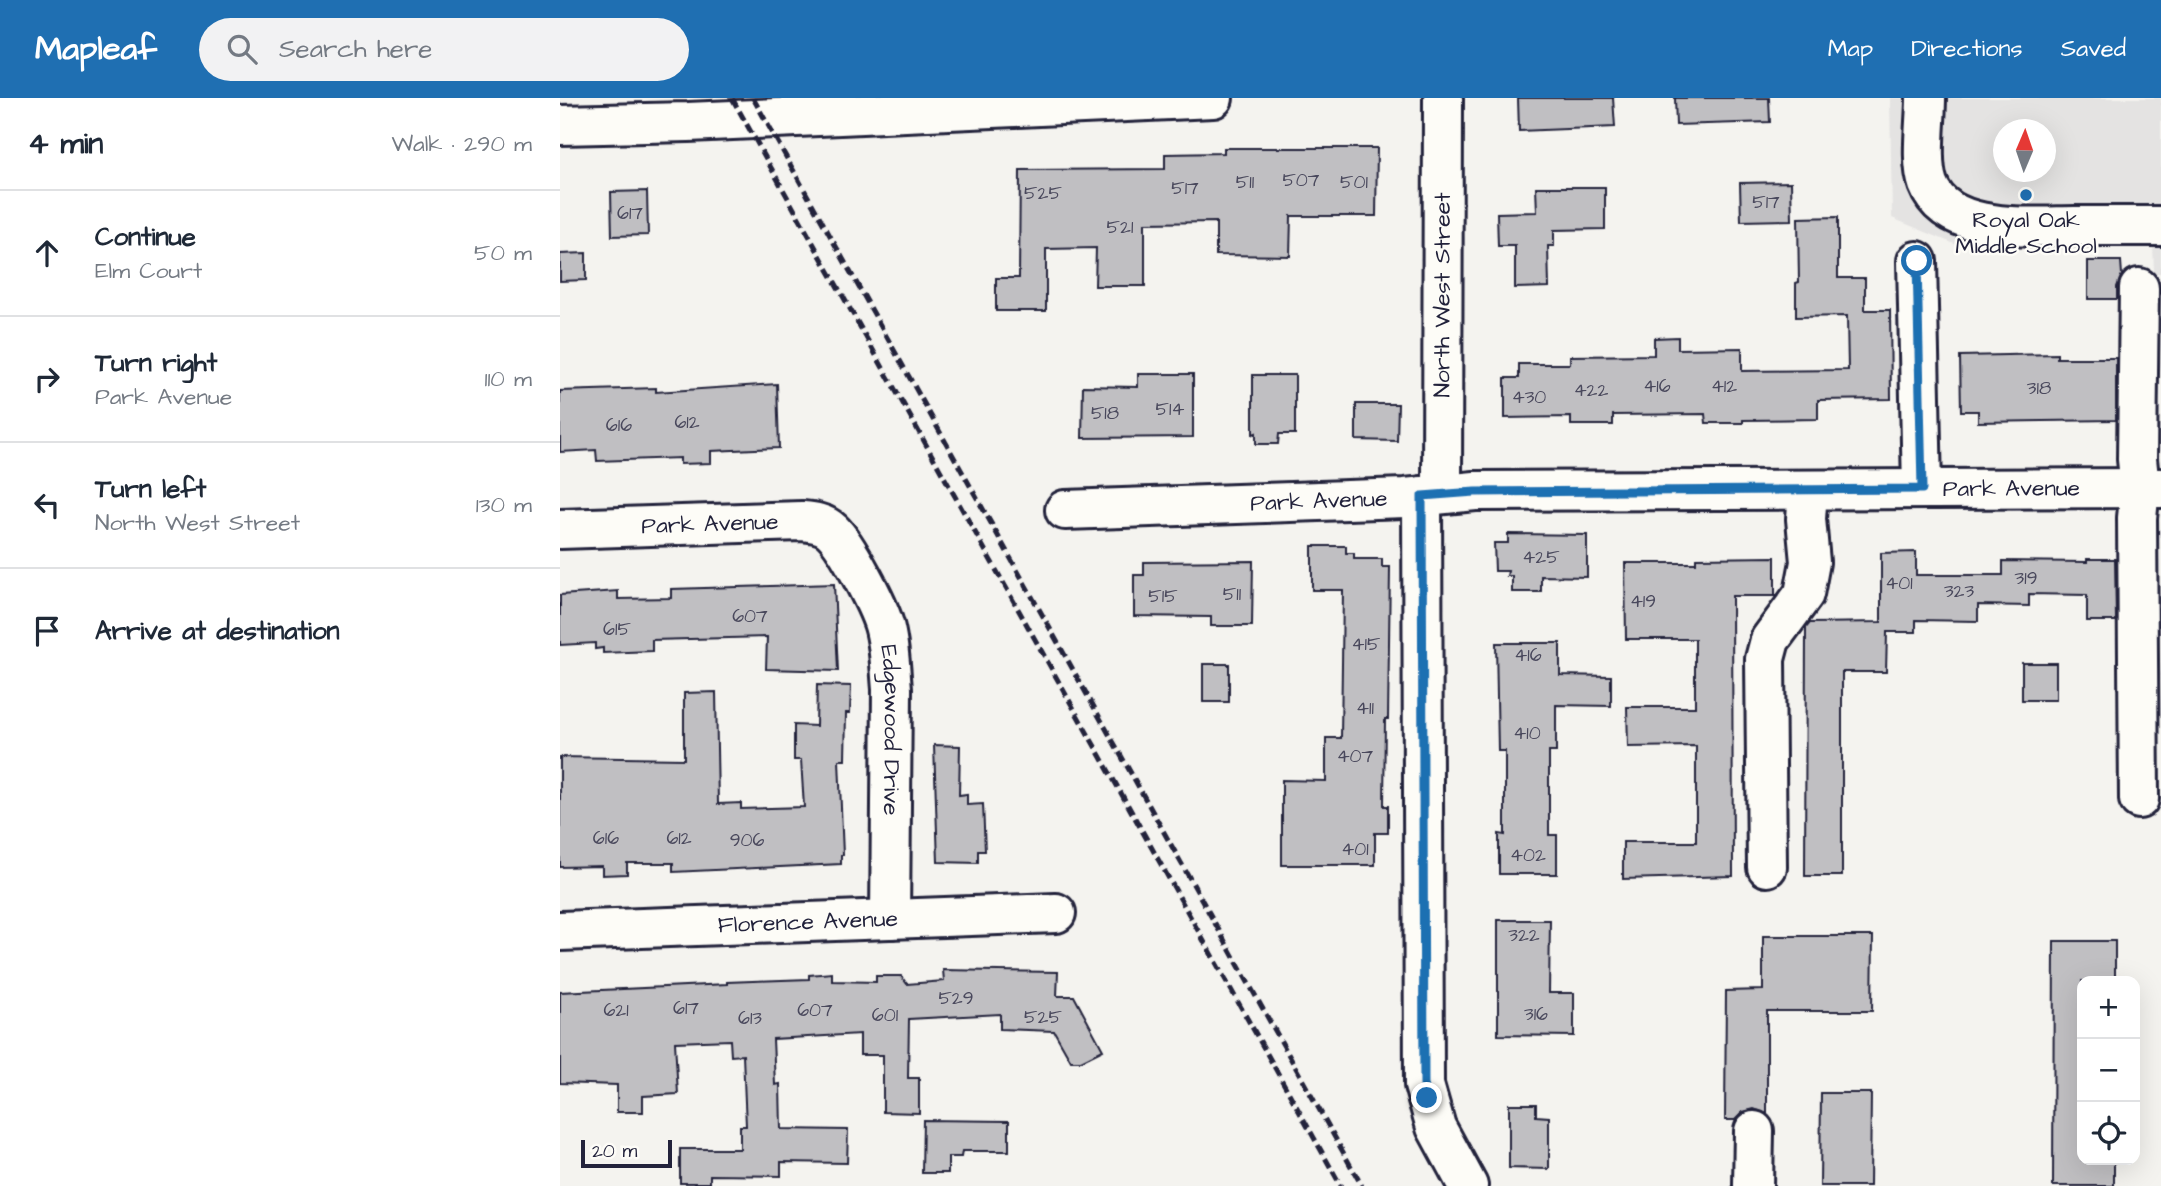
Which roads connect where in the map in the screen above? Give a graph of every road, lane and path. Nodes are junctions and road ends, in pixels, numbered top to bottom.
1 (1213, 98) edge
2 (1443, 98) edge
3 (1926, 98) edge
4 (560, 125) edge
5 (2161, 226) edge
6 (1917, 261) dead end
7 (2139, 288) dead end
8 (2151, 488) edge
9 (1808, 489) junction
10 (1922, 489) junction
11 (1432, 494) junction
12 (1065, 510) dead end
13 (560, 529) edge
14 (846, 552) joint
15 (2139, 799) dead end
16 (1767, 867) dead end
17 (1056, 913) dead end
18 (890, 919) junction
19 (560, 931) edge
20 (1754, 1131) dead end
21 (1468, 1186) edge
22 (1753, 1186) edge

1 - 4 street
2 - 11 street, North West Street
3 - 5 street
6 - 10 street
7 - 8 street
8 - 10 street, Park Avenue
8 - 15 street
9 - 10 street, Park Avenue
9 - 11 street, Park Avenue
9 - 16 street
11 - 12 street, Park Avenue
11 - 21 street, North West Street
13 - 14 street, Park Avenue
14 - 18 street, Edgewood Drive
17 - 18 street, Florence Avenue
18 - 19 street, Florence Avenue
20 - 22 street

